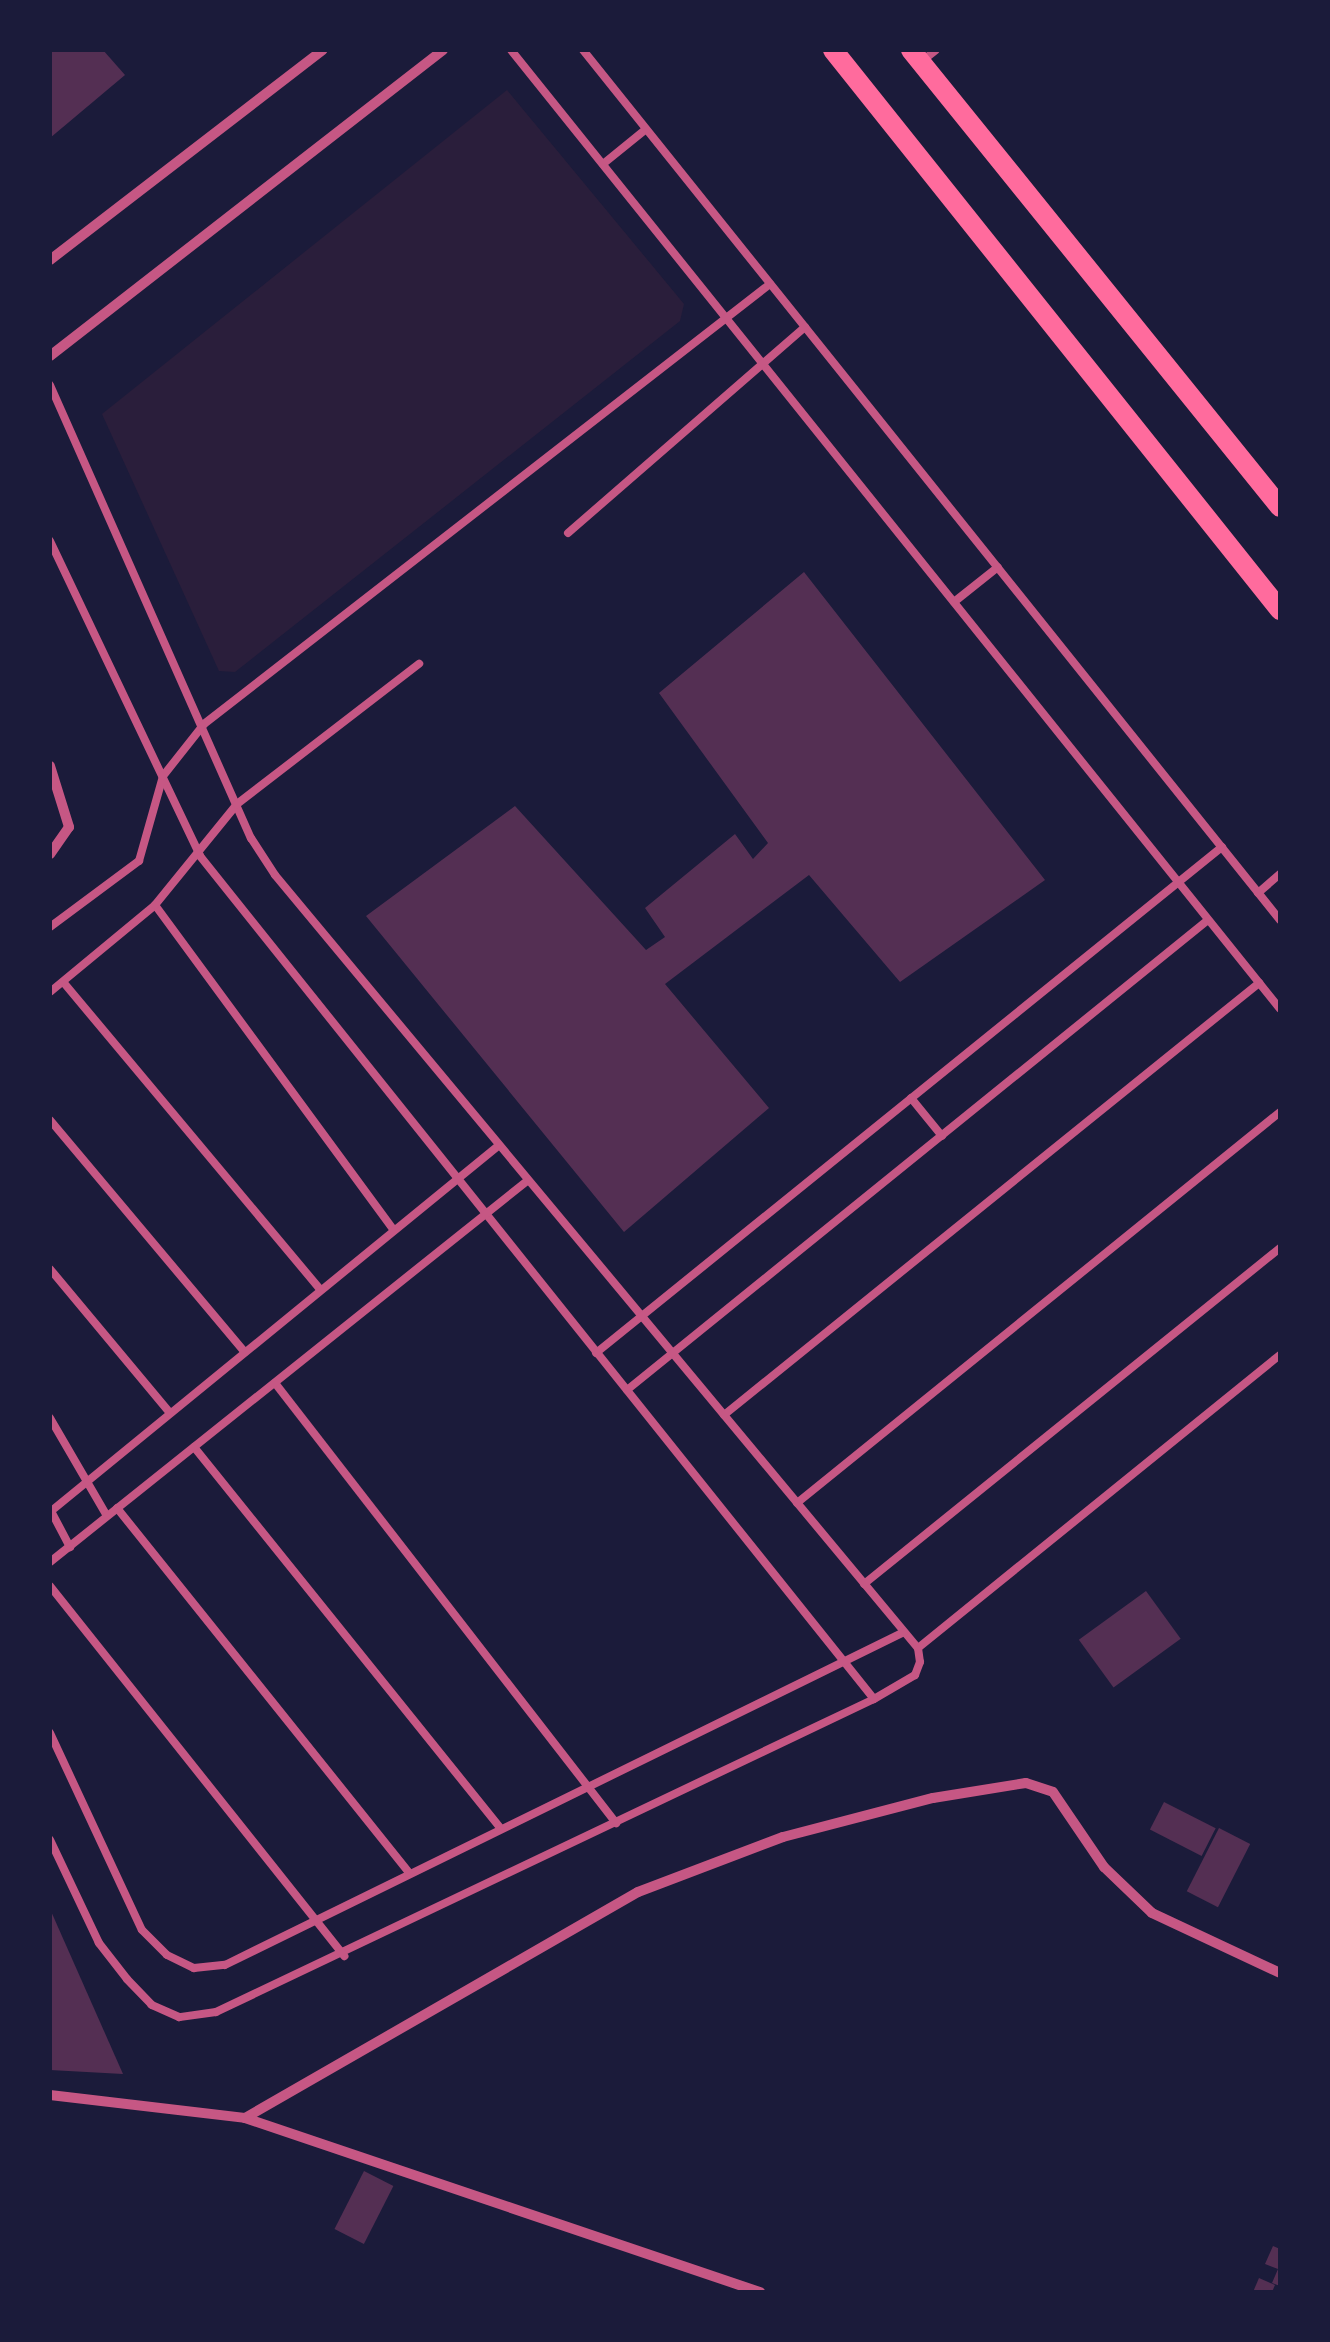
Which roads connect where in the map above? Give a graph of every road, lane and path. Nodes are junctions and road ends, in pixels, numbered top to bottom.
1 (323, 50) edge
2 (443, 50) edge
3 (511, 50) edge
4 (583, 50) edge
5 (833, 50) edge
6 (923, 54) edge
7 (646, 129) junction
8 (603, 164) junction
9 (50, 260) edge
10 (770, 284) junction
11 (727, 319) junction
12 (805, 327) junction
13 (50, 356) edge
14 (761, 362) junction
15 (50, 385) edge
16 (1280, 507) edge
17 (568, 533) dead end
18 (50, 541) edge
19 (998, 567) junction
20 (954, 602) junction
21 (1280, 610) edge
22 (419, 664) dead end
23 (204, 724) junction
24 (50, 766) edge
25 (163, 776) junction
26 (237, 804) junction
27 (1222, 847) junction
28 (50, 854) edge
29 (200, 856) junction
30 (1280, 874) edge
31 (1178, 882) junction
32 (1258, 893) junction
33 (155, 905) junction
34 (1208, 920) junction
35 (1280, 920) edge
36 (50, 926) edge
37 (1259, 983) junction
38 (64, 984) junction
39 (50, 992) edge
40 (1280, 1010) edge
41 (912, 1098) junction
42 (1280, 1112) edge
43 (50, 1120) edge
44 (942, 1136) junction
45 (498, 1146) junction
46 (455, 1180) junction
47 (528, 1181) junction
48 (484, 1216) junction
49 (394, 1230) junction
50 (1280, 1248) edge
51 (50, 1269) edge
52 (320, 1290) junction
53 (641, 1316) junction
54 (245, 1352) junction
55 (596, 1353) junction
56 (672, 1354) junction
57 (1280, 1355) edge
58 (275, 1383) junction
59 (627, 1390) junction
60 (170, 1413) junction
61 (724, 1415) junction
62 (50, 1418) edge
63 (194, 1447) junction
64 (87, 1482) junction
65 (797, 1502) junction
66 (118, 1508) junction
67 (50, 1511) edge
68 (107, 1516) junction
69 (70, 1546) junction
70 (50, 1562) edge
71 (864, 1584) junction
72 (50, 1586) edge
73 (904, 1632) junction
74 (918, 1648) junction
75 (846, 1660) junction
76 (874, 1698) junction
77 (50, 1734) edge
78 (586, 1785) junction
79 (616, 1823) junction
80 (499, 1828) junction
81 (50, 1840) edge
82 (408, 1872) junction
83 (319, 1919) junction
84 (344, 1956) junction
85 (1280, 1974) edge
86 (50, 2095) edge
87 (245, 2118) junction
88 (760, 2292) edge

1 - 9 street
2 - 13 street
3 - 8 lane
4 - 7 lane
5 - 21 main road
6 - 16 main road
7 - 8 lane
7 - 10 lane
8 - 11 lane
10 - 11 lane
10 - 12 lane
11 - 14 lane
11 - 23 lane
12 - 14 lane
12 - 19 lane
14 - 17 lane
14 - 20 lane
15 - 23 lane
18 - 25 lane
19 - 20 lane
19 - 27 lane
20 - 31 lane
22 - 26 lane
23 - 25 lane
23 - 26 lane
24 - 28 street
25 - 29 lane
25 - 36 lane
26 - 29 lane
26 - 45 lane
27 - 31 lane
27 - 32 lane
29 - 33 lane
29 - 46 lane
30 - 32 lane
31 - 34 lane
31 - 41 lane
32 - 35 lane
33 - 38 lane
33 - 49 lane
34 - 37 lane
34 - 44 lane
37 - 40 lane
37 - 61 lane
38 - 39 lane
38 - 52 lane
41 - 44 lane
41 - 53 lane
42 - 65 lane
43 - 54 lane
44 - 56 lane
45 - 46 lane
45 - 47 lane
46 - 48 lane
46 - 49 lane
47 - 48 lane
47 - 53 lane
48 - 55 lane
48 - 58 lane
49 - 52 lane
50 - 71 lane
51 - 60 lane
52 - 54 lane
53 - 55 lane
53 - 56 lane
54 - 60 lane
55 - 59 lane
56 - 59 lane
56 - 61 lane
57 - 74 lane
58 - 63 lane
58 - 78 lane
59 - 75 lane
60 - 64 lane
61 - 65 lane
62 - 64 lane
63 - 66 lane
63 - 80 lane
64 - 67 lane
64 - 68 lane
65 - 71 lane
66 - 68 lane
66 - 82 lane
67 - 69 lane
68 - 69 lane
69 - 70 lane
71 - 73 lane
72 - 83 lane
73 - 74 lane
73 - 75 lane
74 - 76 lane
75 - 76 lane
75 - 78 lane
76 - 79 lane
77 - 83 lane
78 - 79 lane
78 - 80 lane
79 - 84 lane
80 - 82 lane
81 - 84 lane
82 - 83 lane
83 - 84 lane
85 - 87 street
86 - 87 street
87 - 88 street

